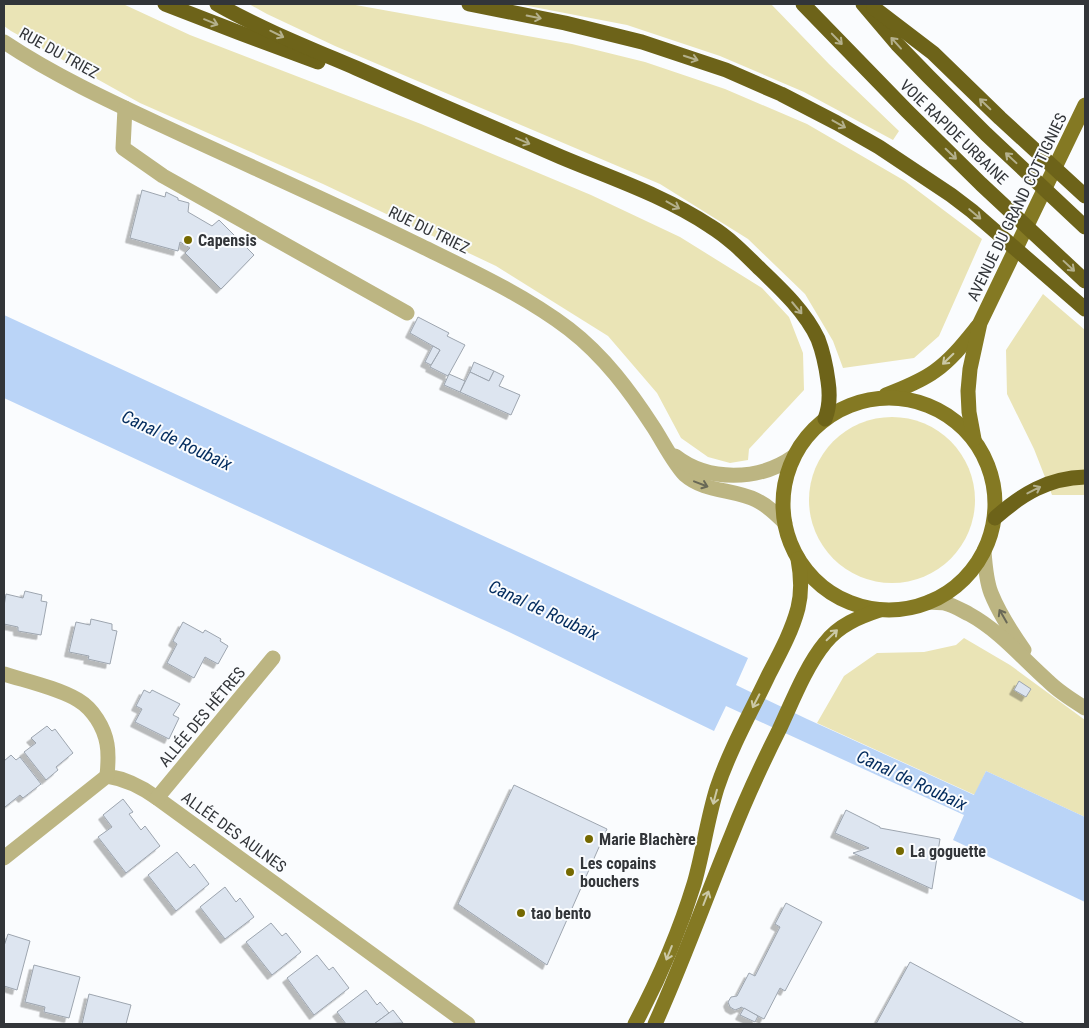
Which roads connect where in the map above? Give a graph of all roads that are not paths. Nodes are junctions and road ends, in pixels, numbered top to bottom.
1 (165, 4) edge
2 (217, 4) edge
3 (469, 4) edge
4 (803, 4) edge
5 (863, 4) edge
6 (868, 4) edge
7 (4, 42) edge
8 (1085, 105) edge
9 (125, 108) junction
10 (478, 122) junction
11 (1085, 196) edge
12 (1085, 227) edge
13 (1085, 281) edge
14 (1085, 310) edge
15 (407, 312) dead end
16 (980, 323) junction
17 (881, 397) junction
18 (825, 419) junction
19 (974, 439) junction
20 (668, 450) junction
21 (793, 457) junction
22 (1085, 477) edge
23 (995, 518) junction
24 (785, 523) junction
25 (984, 551) junction
26 (798, 558) junction
27 (929, 602) junction
28 (881, 610) junction
29 (273, 658) dead end
30 (1039, 672) junction
31 (4, 674) edge
32 (1085, 708) edge
33 (107, 776) junction
34 (157, 798) junction
35 (4, 858) edge
36 (468, 1024) edge
37 (635, 1024) edge
38 (655, 1024) edge

1 -> 10 highway
2 -> 10 highway
3 -> 14 highway
4 -> 13 highway, VOIE RAPIDE URBAINE
12 -> 5 highway, VOIE RAPIDE URBAINE
11 -> 6 highway
7 - 9 street, RUE DU TRIEZ
8 - 16 main road, AVENUE DU GRAND COTTIGNIES
9 - 15 street
9 - 20 street, RUE DU TRIEZ
10 -> 18 highway
16 -> 17 main road, AVENUE DU GRAND COTTIGNIES
16 - 19 main road, AVENUE DU GRAND COTTIGNIES
17 - 18 main road
17 - 19 main road
18 - 21 main road
19 - 23 main road
20 - 21 street, RUE DU TRIEZ
20 -> 24 street, RUE DU TRIEZ
21 - 24 main road
23 -> 22 highway
23 - 25 main road
24 - 26 main road
25 - 27 main road
30 -> 25 street
26 - 28 main road
26 -> 37 main road
27 - 28 main road
27 - 30 street
38 -> 28 main road
29 - 34 street, ALLÉE DES HÊTRES
30 - 32 street
31 - 33 street
33 - 34 street, ALLÉE DES AULNES
33 - 35 street
34 - 36 street, ALLÉE DES AULNES

